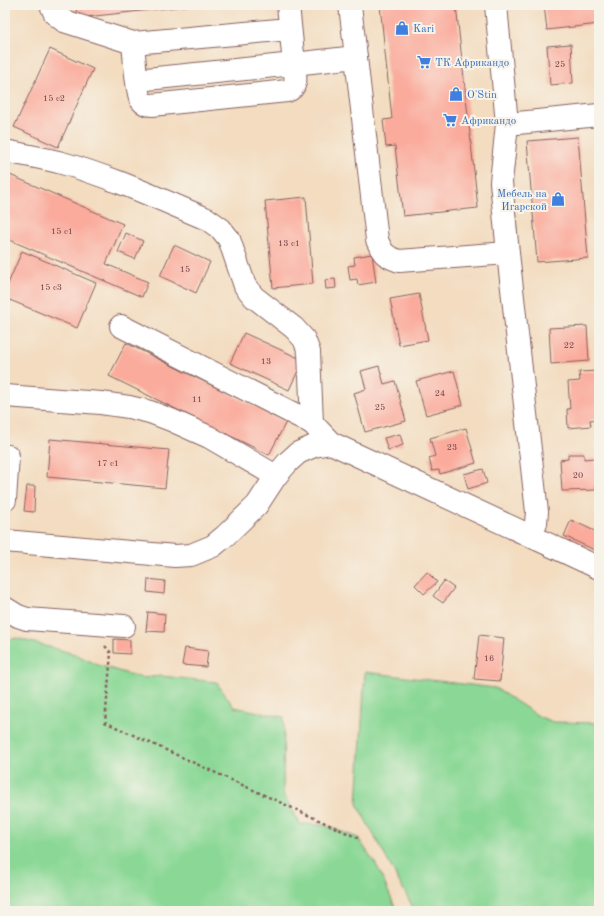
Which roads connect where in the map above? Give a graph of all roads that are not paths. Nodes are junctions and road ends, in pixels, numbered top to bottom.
1 (51, 5) edge
2 (288, 5) edge
3 (350, 5) edge
4 (496, 5) edge
5 (290, 29) junction
6 (133, 43) junction
7 (356, 57) junction
8 (294, 64) junction
9 (599, 115) edge
10 (507, 124) junction
11 (5, 151) edge
12 (508, 253) junction
13 (120, 326) dead end
14 (5, 396) edge
15 (312, 423) junction
16 (331, 443) junction
17 (8, 456) dead end
18 (276, 476) junction
19 (5, 500) edge
20 (532, 536) junction
21 (5, 541) edge
22 (599, 568) edge
23 (5, 608) edge
24 (124, 626) dead end

1 - 6 street
2 - 5 street
3 - 7 street
4 - 10 street
5 - 6 street
5 - 8 street
6 - 8 street
7 - 8 street
7 - 12 street
9 - 10 street
10 - 12 street
11 - 15 street
12 - 20 street
13 - 15 street
14 - 18 street
15 - 16 street
16 - 18 street
16 - 20 street
17 - 19 street
18 - 21 street
20 - 22 street
23 - 24 street

